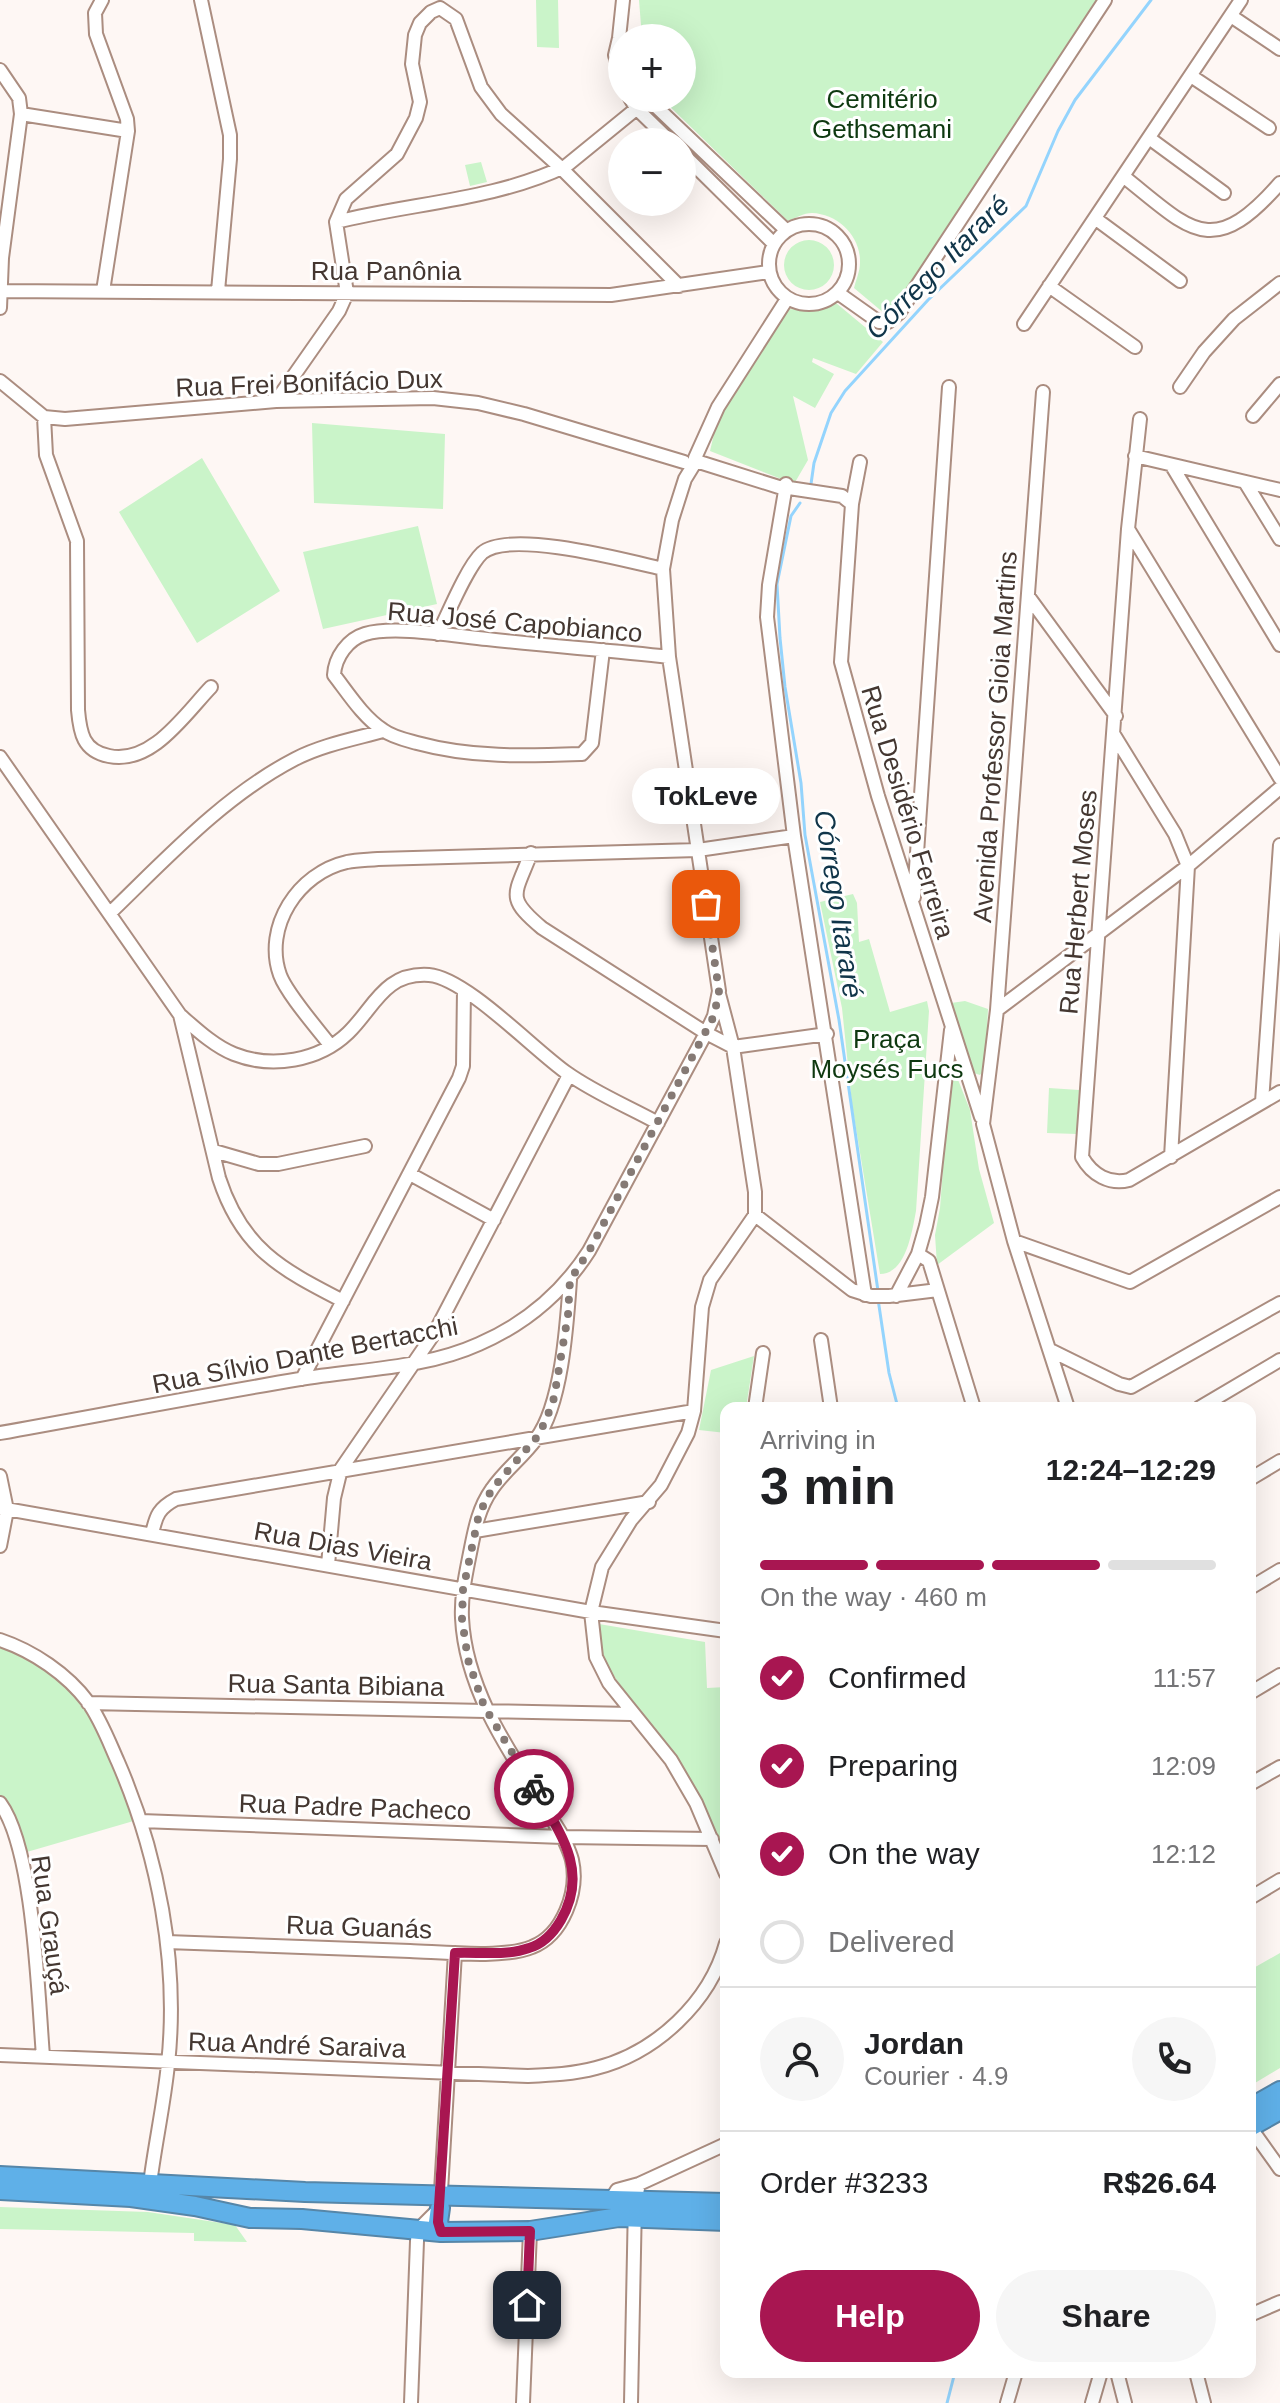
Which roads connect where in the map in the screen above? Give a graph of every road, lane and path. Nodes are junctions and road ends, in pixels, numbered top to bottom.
1 (102, 0) edge
2 (201, 0) edge
3 (623, 0) edge
4 (1105, 0) edge
5 (1241, 0) edge
6 (1231, 16) junction
7 (622, 24) edge
8 (1280, 49) edge
9 (0, 70) edge
10 (1191, 76) junction
11 (627, 112) edge
12 (648, 112) edge
13 (652, 112) edge
14 (21, 114) junction
15 (660, 128) edge
16 (1269, 128) dead end
17 (128, 131) junction
18 (1149, 138) junction
19 (696, 167) edge
20 (561, 168) junction
21 (1123, 176) junction
22 (1280, 183) edge
23 (1224, 193) dead end
24 (1096, 219) junction
25 (336, 222) junction
26 (786, 230) junction
27 (3, 233) edge
28 (773, 243) junction
29 (1, 258) edge
30 (768, 272) junction
31 (1180, 281) dead end
32 (1280, 283) edge
33 (679, 286) junction
34 (1049, 286) junction
35 (1, 291) edge
36 (103, 291) junction
37 (218, 291) junction
38 (347, 293) junction
39 (838, 293) junction
40 (787, 299) junction
41 (0, 308) edge
42 (1024, 324) dead end
43 (1135, 347) dead end
44 (0, 381) edge
45 (1280, 384) edge
46 (949, 387) dead end
47 (1180, 387) dead end
48 (1043, 392) dead end
49 (276, 401) junction
50 (1253, 416) dead end
51 (44, 417) junction
52 (1140, 419) dead end
53 (1135, 456) junction
54 (691, 460) junction
55 (860, 462) dead end
56 (1172, 466) junction
57 (1245, 482) junction
58 (784, 488) junction
59 (1280, 490) edge
60 (852, 504) junction
61 (1128, 529) junction
62 (1280, 539) edge
63 (663, 569) junction
64 (1028, 596) junction
65 (438, 634) junction
66 (1280, 645) edge
67 (603, 650) junction
68 (669, 657) junction
69 (211, 687) dead end
70 (1116, 716) junction
71 (383, 731) junction
72 (1114, 735) junction
73 (0, 757) edge
74 (1280, 778) edge
75 (1280, 788) edge
76 (794, 836) junction
77 (1280, 845) edge
78 (698, 850) junction
79 (531, 853) junction
80 (1188, 866) junction
81 (914, 904) junction
82 (110, 913) junction
83 (1096, 936) junction
84 (464, 990) junction
85 (719, 991) junction
86 (997, 1010) junction
87 (180, 1015) junction
88 (951, 1027) junction
89 (706, 1033) junction
90 (827, 1034) junction
91 (330, 1045) junction
92 (733, 1047) junction
93 (948, 1058) junction
94 (964, 1062) junction
95 (569, 1075) junction
96 (969, 1076) junction
97 (989, 1076) junction
98 (1280, 1092) edge
99 (1262, 1102) junction
100 (658, 1123) junction
101 (983, 1124) junction
102 (365, 1146) dead end
103 (214, 1151) junction
104 (1171, 1157) junction
105 (410, 1174) junction
106 (1280, 1197) edge
107 (755, 1215) junction
108 (494, 1220) junction
109 (1014, 1241) junction
110 (918, 1254) junction
111 (570, 1280) junction
112 (938, 1290) junction
113 (868, 1296) junction
114 (898, 1296) junction
115 (343, 1301) junction
116 (1280, 1303) edge
117 (821, 1340) dead end
118 (1050, 1350) junction
119 (763, 1353) dead end
120 (1280, 1360) edge
121 (414, 1362) junction
122 (302, 1379) junction
123 (756, 1402) edge
124 (830, 1402) edge
125 (972, 1402) edge
126 (1066, 1402) edge
127 (1209, 1402) edge
128 (694, 1411) junction
129 (0, 1433) edge
130 (537, 1437) junction
131 (1280, 1461) edge
132 (341, 1469) junction
133 (1256, 1475) edge
134 (0, 1476) edge
135 (649, 1502) junction
136 (4, 1509) edge
137 (475, 1531) junction
138 (152, 1534) junction
139 (0, 1546) edge
140 (328, 1565) junction
141 (1280, 1570) edge
142 (1256, 1584) edge
143 (463, 1590) junction
144 (591, 1612) junction
145 (720, 1626) edge
146 (0, 1640) edge
147 (1280, 1675) edge
148 (1256, 1689) edge
149 (88, 1703) junction
150 (487, 1710) junction
151 (631, 1714) junction
152 (1280, 1767) edge
153 (1256, 1781) edge
154 (0, 1803) edge
155 (141, 1821) junction
156 (563, 1837) junction
157 (712, 1839) junction
158 (720, 1859) edge
159 (1280, 1880) edge
160 (1256, 1894) edge
161 (167, 1942) junction
162 (455, 1953) junction
163 (720, 1963) edge
164 (0, 2055) edge
165 (43, 2056) junction
166 (169, 2062) junction
167 (450, 2073) junction
168 (1280, 2091) edge
169 (1256, 2105) edge
170 (1280, 2110) edge
171 (1256, 2124) edge
172 (1256, 2135) edge
173 (720, 2148) edge
174 (1280, 2169) edge
175 (0, 2176) edge
176 (150, 2184) junction
177 (0, 2190) edge
178 (440, 2201) junction
179 (636, 2201) junction
180 (720, 2203) edge
181 (720, 2220) edge
182 (418, 2230) junction
183 (530, 2231) junction
184 (441, 2232) junction
185 (1280, 2302) edge
186 (1256, 2312) edge
187 (1014, 2378) edge
188 (1099, 2378) edge
189 (1119, 2378) edge
190 (1198, 2378) edge
191 (411, 2403) edge
192 (523, 2403) edge
193 (631, 2403) edge
194 (1007, 2403) edge
195 (1092, 2403) edge
196 (1125, 2403) edge
197 (1204, 2403) edge

1 - 17 street
2 - 37 street
3 - 7 street
4 - 39 street
5 - 6 street
6 - 8 street
6 - 10 street
9 - 14 street
10 - 16 street
10 - 18 street
11 - 20 street
12 - 15 street
13 - 26 street
14 - 17 street
14 - 27 street
17 - 36 street
18 - 21 street
18 - 23 street
19 - 28 street
20 - 25 street
20 - 25 street
20 - 33 street
21 - 22 street
21 - 24 street
24 - 31 street
24 - 34 street
25 - 38 street
26 - 28 street
26 - 39 street
27 - 29 street
28 - 30 street
29 - 35 street
30 - 33 street, Rua Panônia
30 - 40 street
32 - 47 street
33 - 38 street, Rua Panônia
34 - 42 street
34 - 43 street
35 - 36 street, Rua Panônia
35 - 41 street
36 - 37 street, Rua Panônia
37 - 38 street, Rua Panônia
38 - 49 street
39 - 40 street
40 - 54 street, Rua Sílvio Dante Bertacchi
44 - 51 street
45 - 50 street
46 - 81 street
48 - 64 street, Avenida Professor Gioia Martins
49 - 51 street, Rua Frei Bonifácio Dux
49 - 54 street, Rua Frei Bonifácio Dux
51 - 69 street
52 - 53 street, Rua Herbert Moses
53 - 56 street
53 - 61 street, Rua Herbert Moses
54 - 58 street, Rua Frei Bonifácio Dux
54 - 63 street, Rua Sílvio Dante Bertacchi
55 - 60 street, Rua Desidério Ferreira
56 - 57 street
56 - 66 street
57 - 59 street
57 - 62 street
58 - 60 street, Rua Frei Bonifácio Dux
58 - 76 street
60 - 81 street, Rua Desidério Ferreira
61 - 70 street, Rua Herbert Moses
61 - 74 street
63 - 65 street
63 - 68 street, Rua Sílvio Dante Bertacchi
64 - 70 street
64 - 86 street, Avenida Professor Gioia Martins
65 - 67 street, Rua José Capobianco
65 - 71 street, Rua José Capobianco
67 - 68 street, Rua José Capobianco
67 - 71 street
68 - 78 street, Rua Sílvio Dante Bertacchi
70 - 72 street, Rua Herbert Moses
71 - 82 street
72 - 80 street
72 - 83 street, Rua Herbert Moses
73 - 82 street
75 - 80 street
76 - 78 street
76 - 90 street
77 - 99 street
78 - 79 street
78 - 85 street, Rua Sílvio Dante Bertacchi
79 - 89 street
79 - 91 street
80 - 83 street
80 - 104 street
81 - 88 street, Rua Desidério Ferreira
82 - 87 street
83 - 86 street
83 - 104 street, Rua Herbert Moses
84 - 91 street
84 - 95 street
84 - 105 street
85 - 89 street, Rua Sílvio Dante Bertacchi
85 - 92 street
86 - 97 street, Avenida Professor Gioia Martins
87 - 91 street
87 - 103 street
88 - 93 street
88 - 94 street, Rua Desidério Ferreira
89 - 92 street
89 - 100 street, Rua Sílvio Dante Bertacchi
90 - 92 street
90 - 113 street
92 - 107 street
93 - 94 street
93 - 110 street
94 - 96 street, Rua Desidério Ferreira
95 - 100 street
95 - 108 street
96 - 97 street
96 - 101 street, Rua Desidério Ferreira
97 - 101 street, Avenida Professor Gioia Martins
98 - 99 street, Rua Herbert Moses
99 - 104 street, Rua Herbert Moses
100 - 111 street, Rua Sílvio Dante Bertacchi
101 - 109 street, Avenida Professor Gioia Martins
102 - 103 street
103 - 115 street
105 - 108 street
105 - 115 street
106 - 109 street
107 - 113 street
107 - 128 street
108 - 121 street
109 - 118 street, Avenida Professor Gioia Martins
110 - 112 street
110 - 114 street
111 - 121 street, Rua Sílvio Dante Bertacchi
111 - 130 street, Rua Guanás
112 - 114 street
112 - 125 street
113 - 114 street
115 - 122 street
116 - 118 street
117 - 124 street
118 - 126 street, Avenida Professor Gioia Martins
119 - 123 street
120 - 127 street
121 - 122 street, Rua Sílvio Dante Bertacchi
121 - 132 street
122 - 129 street, Rua Sílvio Dante Bertacchi
128 - 130 street
128 - 135 street
130 - 132 street
130 - 137 street, Rua Guanás
131 - 133 street
132 - 138 street
132 - 140 street
134 - 136 street
135 - 137 street
135 - 144 street
136 - 138 street, Rua Dias Vieira
136 - 139 street
137 - 143 street, Rua Guanás
138 - 140 street, Rua Dias Vieira
140 - 143 street, Rua Dias Vieira
141 - 142 street
143 - 144 street, Rua Dias Vieira
143 - 150 street, Rua Guanás
144 - 145 street, Rua Dias Vieira
144 - 151 street
146 - 149 street
147 - 148 street
149 - 150 street, Rua Santa Bibiana
149 - 155 street
150 - 151 street, Rua Santa Bibiana
150 - 156 street, Rua Guanás
151 - 157 street
152 - 153 street
154 - 165 street, Rua Grauçá
155 - 156 street, Rua Padre Pacheco
155 - 161 street
156 - 157 street, Rua Padre Pacheco
156 - 162 street, Rua Guanás
157 - 158 street
159 - 160 street
161 - 162 street, Rua Guanás
161 - 166 street
162 - 167 street
163 - 167 street, Rua André Saraiva
164 - 165 street, Rua André Saraiva
165 - 166 street, Rua André Saraiva
166 - 167 street, Rua André Saraiva
166 - 176 street
167 - 178 street
168 - 169 highway
170 - 171 highway
172 - 174 street
173 - 179 street
175 - 176 highway
176 - 178 highway
177 - 182 highway
178 - 179 highway
178 - 182 street
178 - 184 highway
179 - 180 highway
179 - 181 highway
179 - 183 highway
179 - 193 street
182 - 184 highway
182 - 191 street
183 - 184 highway
183 - 192 street
185 - 186 street
187 - 194 street
188 - 195 street
189 - 196 street
190 - 197 street

